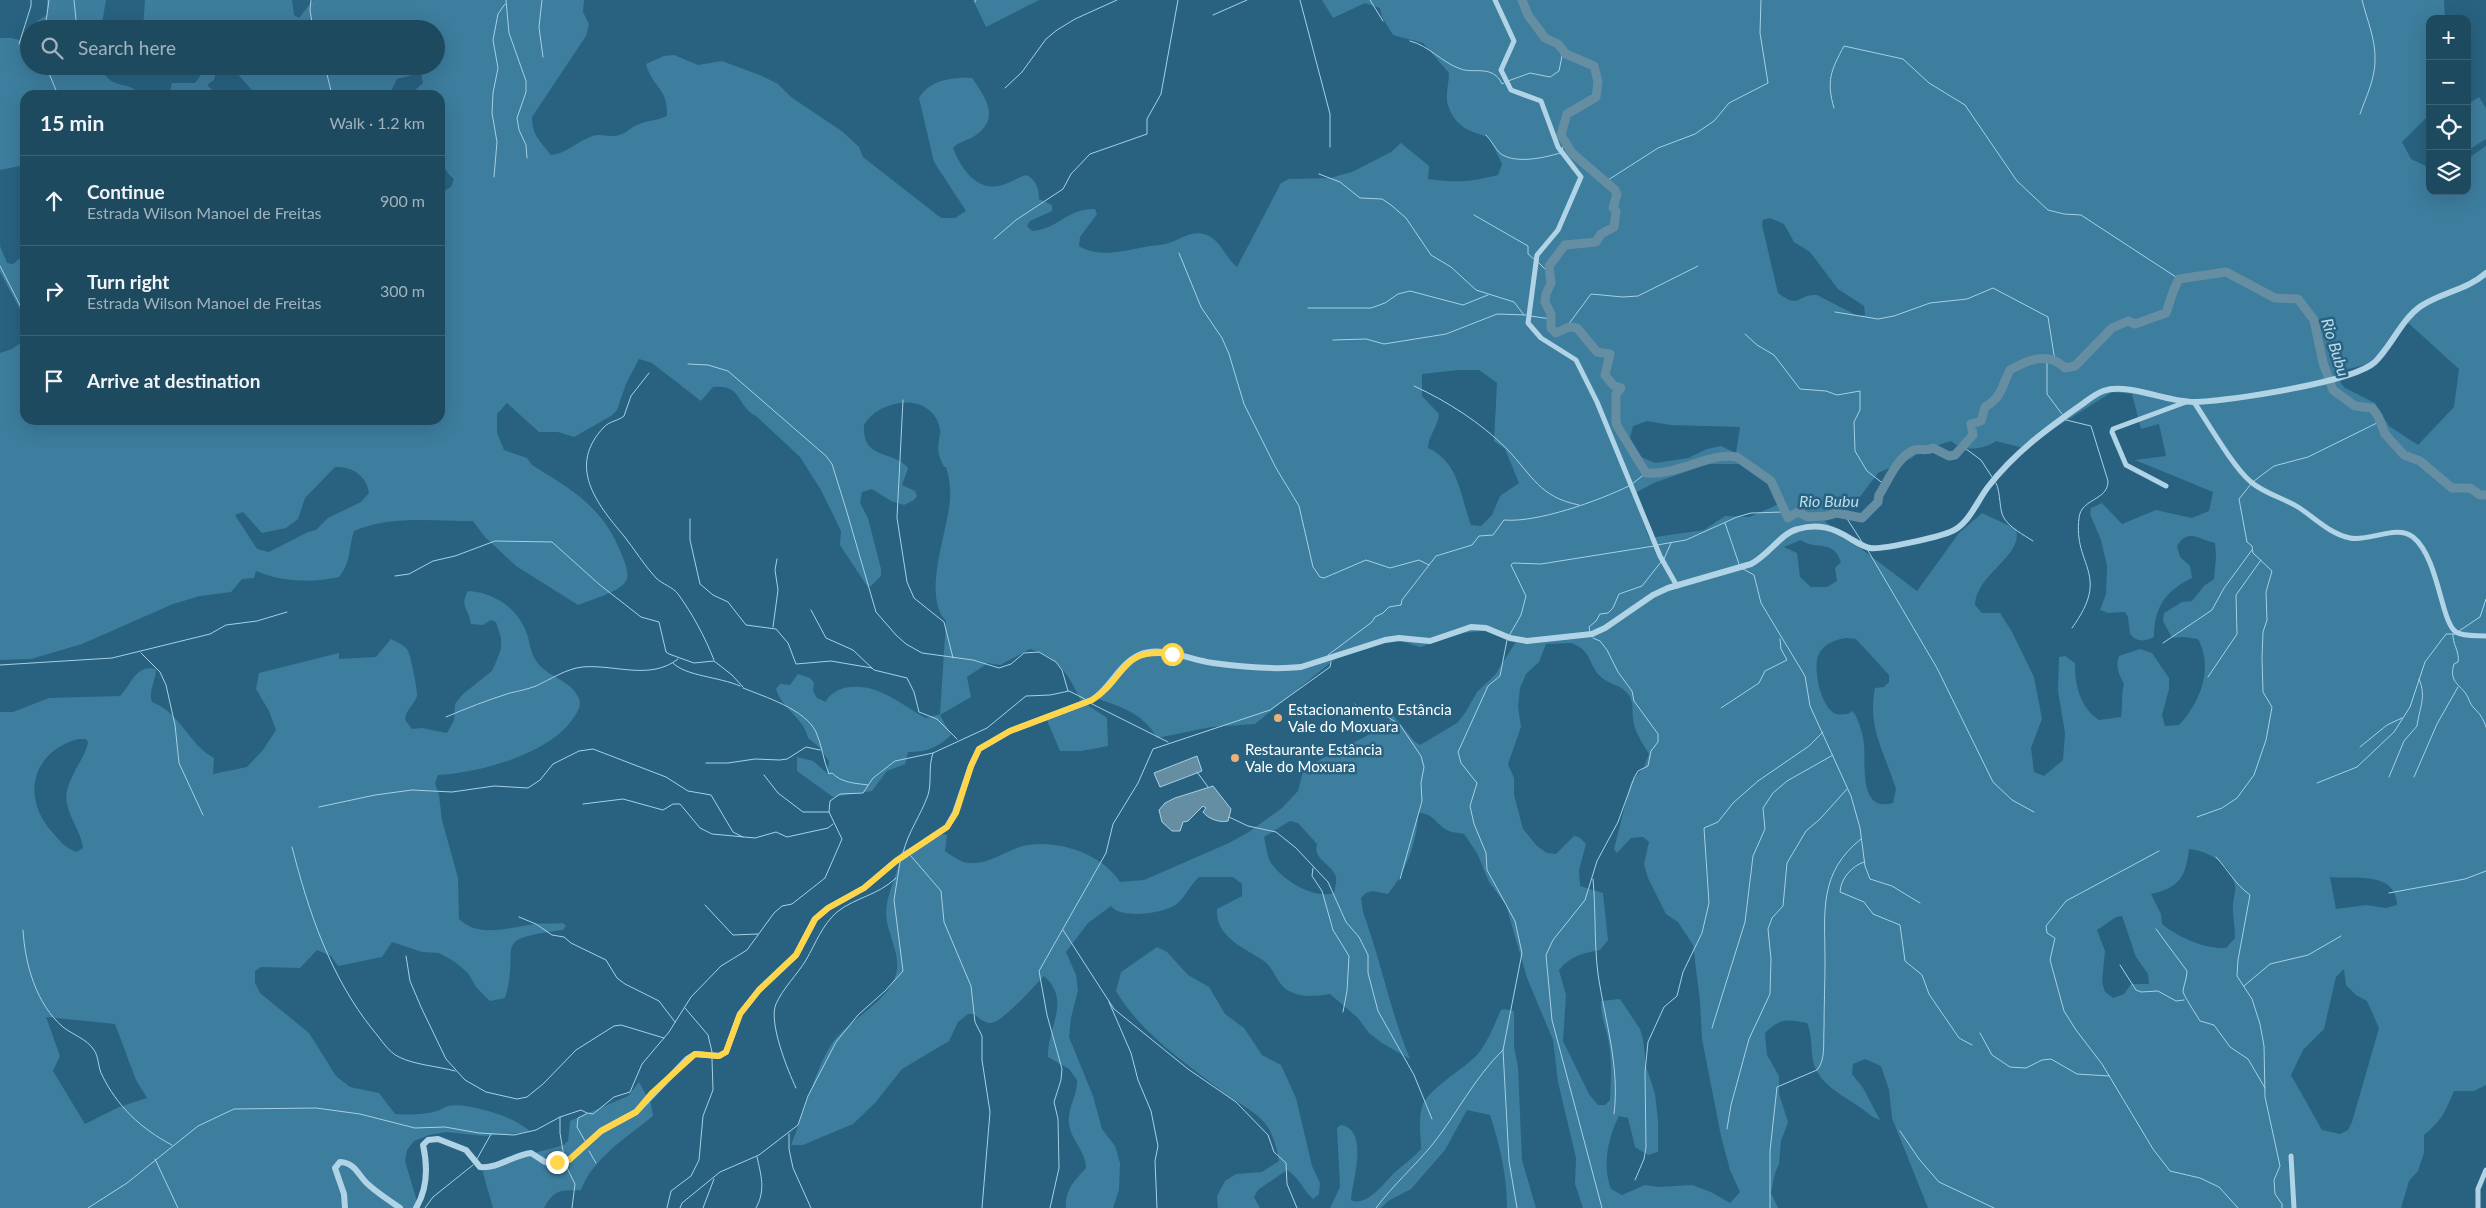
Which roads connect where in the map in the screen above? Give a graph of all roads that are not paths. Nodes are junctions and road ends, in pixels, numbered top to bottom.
1 (1495, 0) edge
2 (2486, 273) edge
3 (2192, 402) junction
4 (2166, 486) dead end
5 (1677, 586) junction
6 (2486, 636) edge
7 (2291, 1156) dead end
8 (2486, 1170) edge
9 (345, 1208) edge
10 (400, 1208) edge
11 (416, 1208) edge
12 (2294, 1208) edge
13 (2478, 1208) edge

1 - 5 street
2 - 3 street
3 - 4 street
3 - 5 street
3 - 6 street
5 - 11 street
7 - 12 street
8 - 13 street
9 - 10 street

